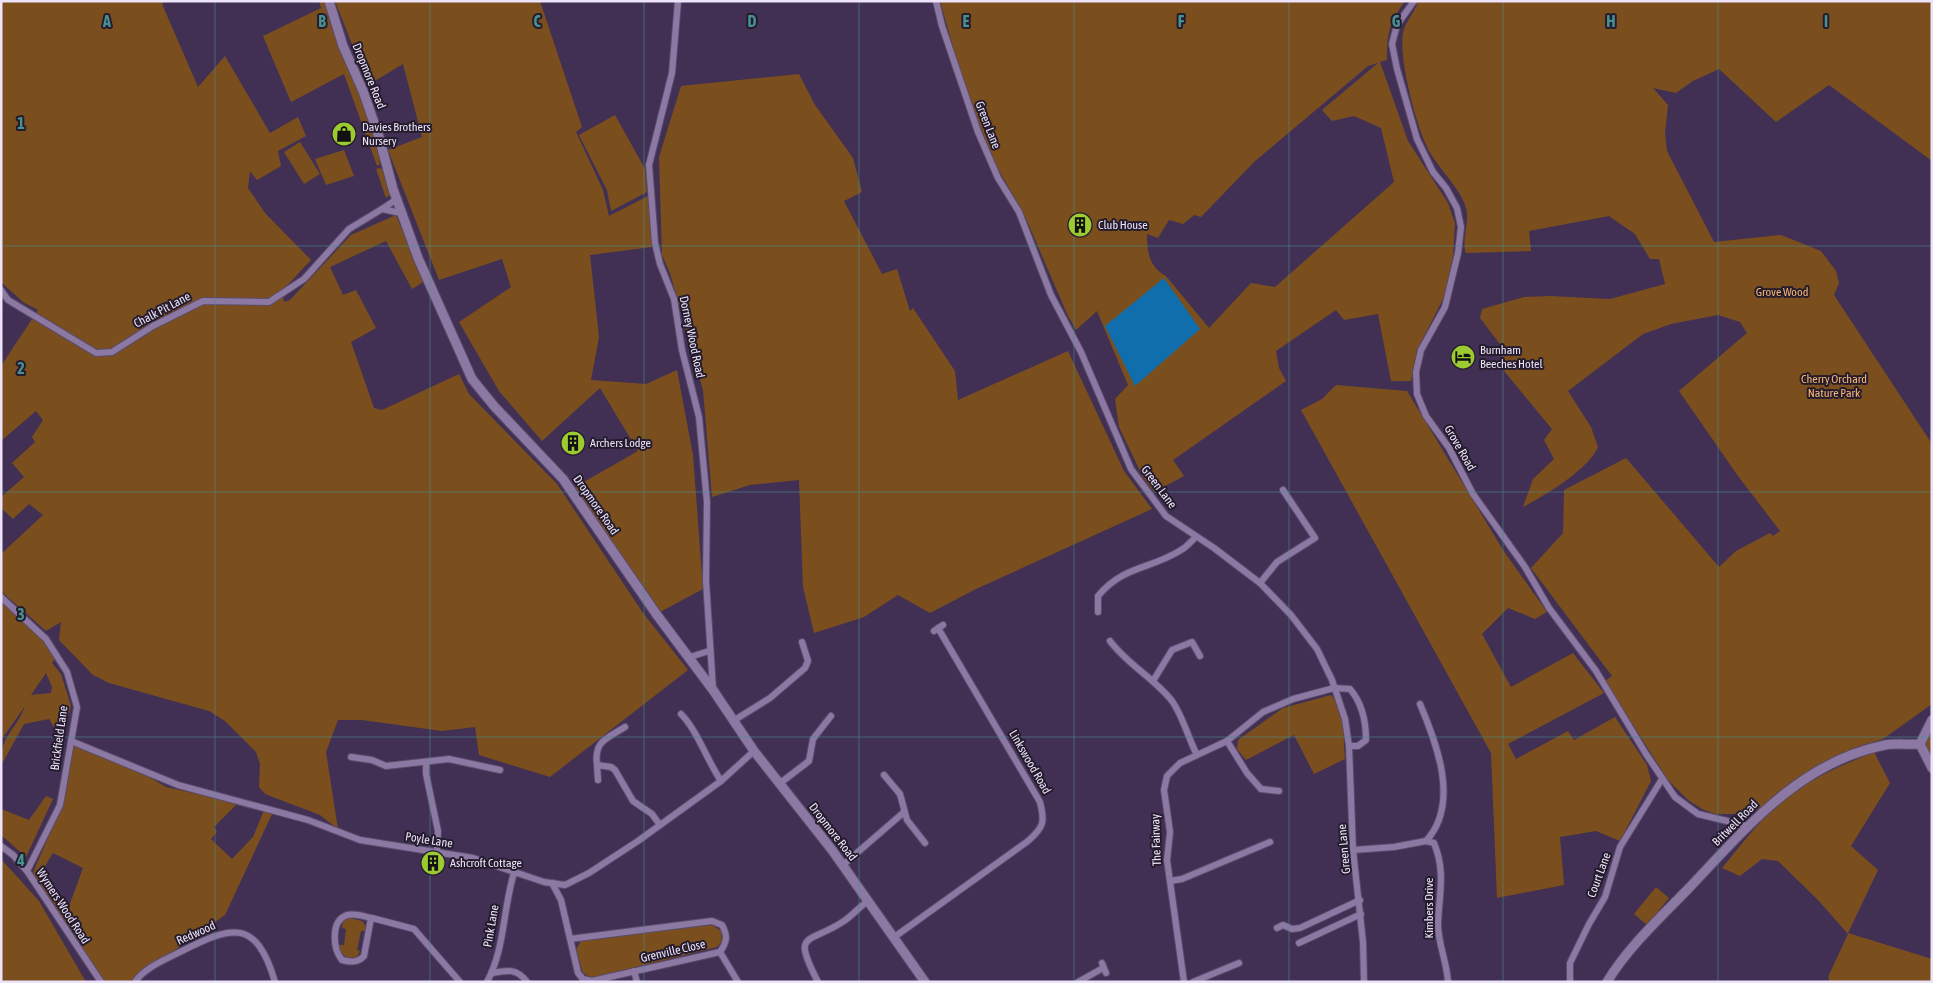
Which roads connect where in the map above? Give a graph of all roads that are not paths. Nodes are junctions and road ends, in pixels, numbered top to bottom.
1 (329, 1) edge
2 (678, 1) edge
3 (936, 1) edge
4 (1414, 1) edge
5 (397, 199) junction
6 (382, 209) junction
7 (402, 213) junction
8 (1, 290) edge
9 (1283, 490) dead end
10 (1196, 537) junction
11 (1260, 583) junction
12 (1, 597) edge
13 (1098, 612) dead end
14 (938, 628) dead end
15 (1110, 641) dead end
16 (802, 642) dead end
17 (709, 651) junction
18 (1200, 656) dead end
19 (690, 657) junction
20 (1153, 681) junction
21 (1334, 688) junction
22 (713, 690) junction
23 (1420, 704) dead end
24 (681, 714) dead end
25 (831, 716) dead end
26 (1932, 720) edge
27 (733, 721) junction
28 (625, 727) dead end
29 (71, 741) junction
30 (1227, 741) junction
31 (1920, 744) junction
32 (1349, 746) junction
33 (754, 752) junction
34 (1197, 755) junction
35 (351, 757) dead end
36 (426, 763) junction
37 (597, 765) junction
38 (1932, 768) edge
39 (500, 770) dead end
40 (884, 775) dead end
41 (1662, 779) junction
42 (598, 780) dead end
43 (721, 781) junction
44 (779, 784) junction
45 (1279, 791) dead end
46 (903, 813) junction
47 (660, 825) junction
48 (1748, 826) junction
49 (1426, 841) junction
50 (1270, 842) dead end
51 (925, 843) dead end
52 (1, 846) edge
53 (1353, 850) junction
54 (437, 851) junction
55 (843, 865) junction
56 (27, 872) junction
57 (514, 872) junction
58 (1170, 881) junction
59 (552, 883) junction
60 (565, 885) junction
61 (561, 900) junction
62 (1360, 900) junction
63 (868, 901) junction
64 (1361, 914) junction
65 (371, 918) junction
66 (1277, 928) dead end
67 (893, 938) junction
68 (570, 939) junction
69 (1299, 943) dead end
70 (720, 952) junction
71 (1239, 963) dead end
72 (1104, 968) dead end
73 (634, 971) junction
74 (492, 973) junction
75 (101, 982) edge
76 (135, 982) edge
77 (275, 982) edge
78 (460, 982) edge
79 (488, 982) edge
80 (527, 982) edge
81 (636, 982) edge
82 (738, 982) edge
83 (818, 982) edge
84 (925, 982) edge
85 (1078, 982) edge
86 (1184, 982) edge
87 (1193, 982) edge
88 (1364, 982) edge
89 (1448, 982) edge
90 (1570, 982) edge
91 (1607, 982) edge

1 - 5 street, Dropmore Road
2 - 17 street, Dorney Wood Road
3 - 10 street, Green Lane
4 - 41 street, Grove Road
5 - 6 street, Chalk Pit Lane
5 - 7 street, Dropmore Road
6 - 7 street
6 - 8 street, Chalk Pit Lane
7 - 19 street, Dropmore Road
9 - 11 street
10 - 11 street, Green Lane
10 - 13 street
11 - 21 street, Green Lane
12 - 29 street, Brickfield Lane
14 - 67 street, Linkswood Road
15 - 20 street
16 - 27 street
17 - 19 street
17 - 22 street, Dorney Wood Road
18 - 20 street
19 - 22 street, Dropmore Road
20 - 34 street
21 - 30 street, The Fairway
21 - 32 street, Green Lane
21 - 32 street
22 - 27 street, Dropmore Road
23 - 49 street
24 - 43 street
25 - 44 street
26 - 31 street
27 - 33 street, Dropmore Road
28 - 37 street
29 - 54 street, Poyle Lane
29 - 56 street, Brickfield Lane
30 - 34 street, The Fairway
30 - 45 street
31 - 38 street
31 - 48 street, Britwell Road
32 - 53 street, Green Lane
33 - 43 street
33 - 44 street, Dropmore Road
34 - 58 street, The Fairway
35 - 36 street
36 - 39 street
36 - 54 street
37 - 42 street
37 - 47 street
40 - 46 street
41 - 48 street, Grove Road
41 - 90 street, Court Lane
43 - 47 street
44 - 55 street, Dropmore Road
46 - 51 street
46 - 55 street
47 - 60 street
48 - 91 street, Britwell Road
49 - 53 street
49 - 89 street, Kimbers Drive
50 - 58 street, The Fairway
52 - 56 street, Wymers Wood Road
53 - 62 street, Green Lane
54 - 57 street, Poyle Lane
55 - 63 street, Dropmore Road
56 - 75 street, Wymers Wood Road
57 - 59 street, Poyle Lane
57 - 74 street, Pink Lane
58 - 86 street, The Fairway
59 - 60 street, Poyle Lane
59 - 61 street, Grenville Close
60 - 61 street, Grenville Close
61 - 68 street, Grenville Close
62 - 64 street, Green Lane
62 - 66 street
63 - 67 street, Dropmore Road
63 - 83 street
64 - 69 street
64 - 88 street, Green Lane
65 - 65 street
65 - 78 street
67 - 84 street, Dropmore Road
68 - 70 street, Grenville Close
68 - 73 street, Grenville Close
70 - 73 street, Grenville Close
70 - 82 street
71 - 87 street
72 - 85 street
73 - 81 street
74 - 79 street, Pink Lane
74 - 80 street
76 - 77 street, Redwood

